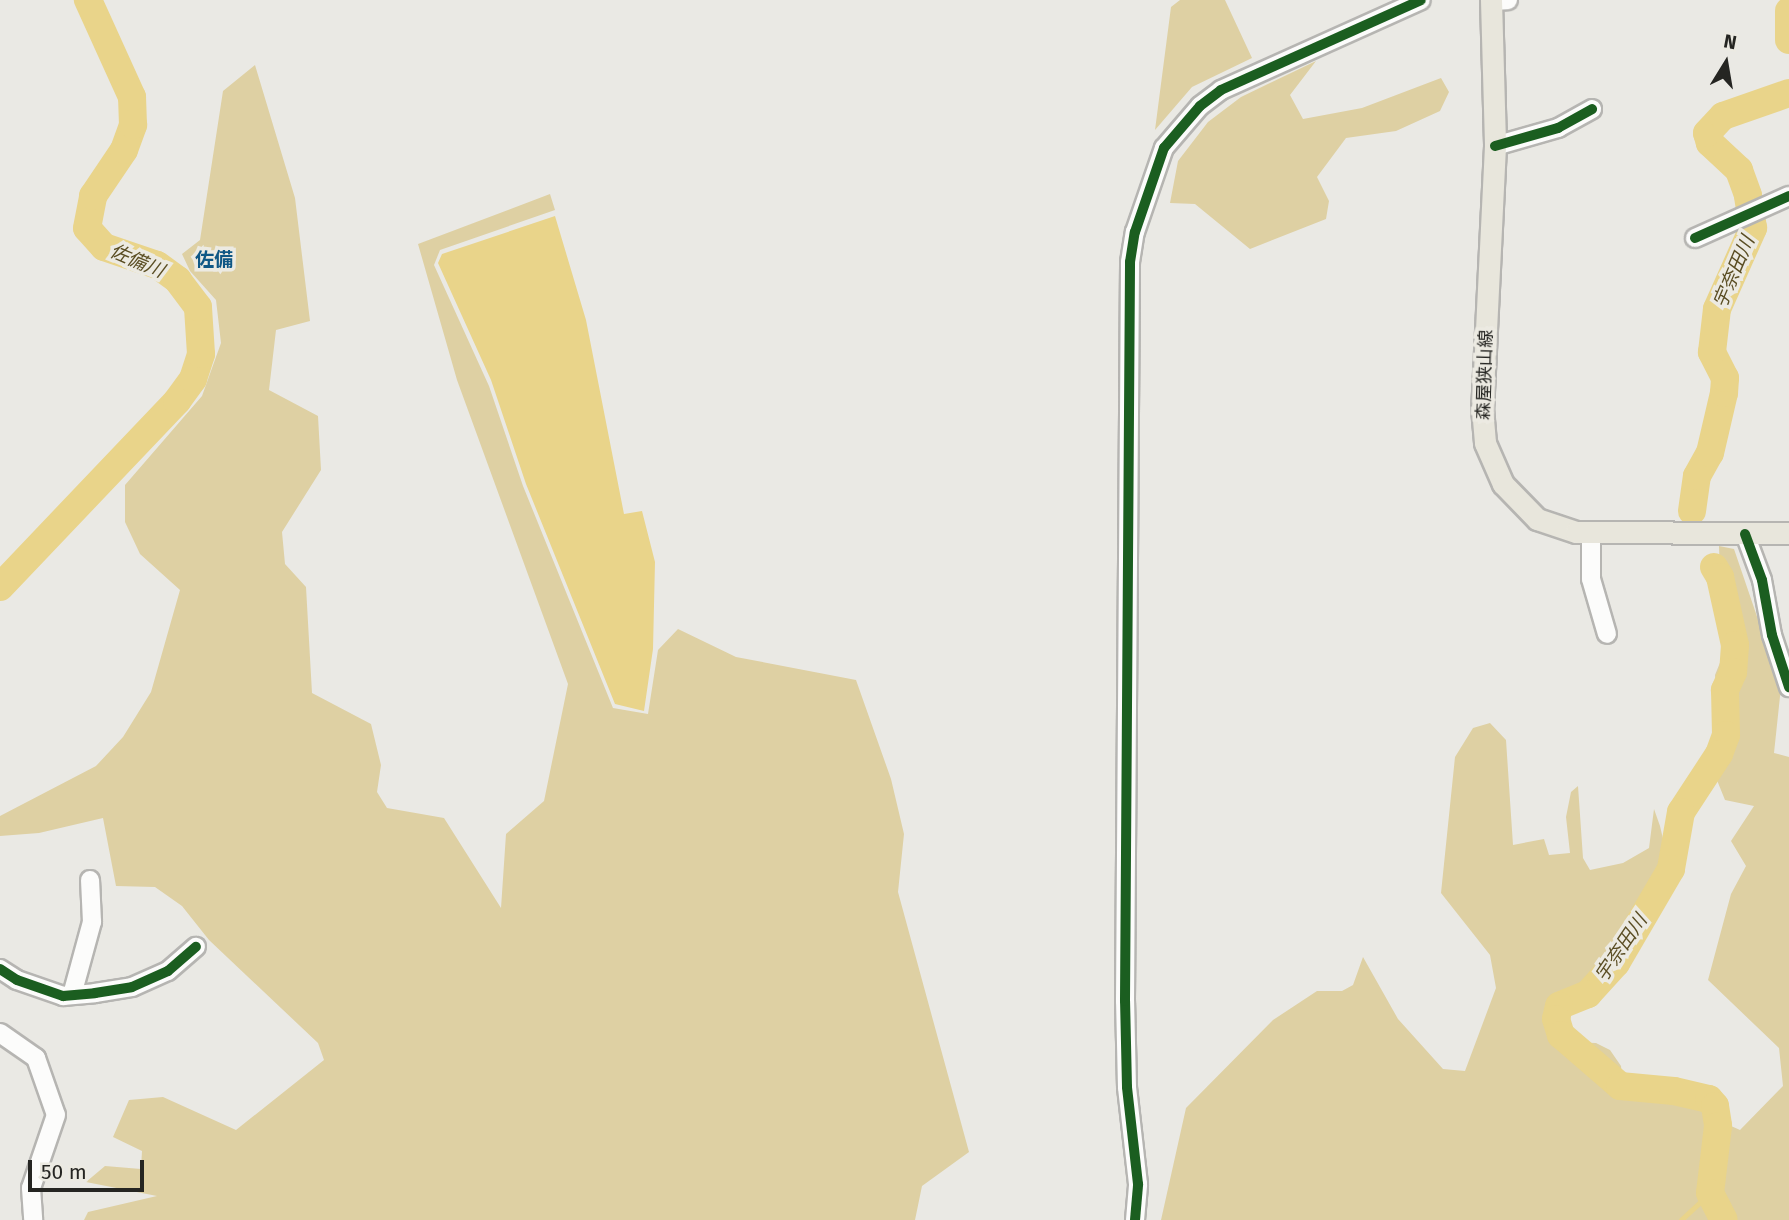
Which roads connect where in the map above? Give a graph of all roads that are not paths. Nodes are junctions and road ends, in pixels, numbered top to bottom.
1 (1421, 0) edge
2 (1497, 0) edge
3 (1592, 109) dead end
4 (1496, 146) junction
5 (1789, 196) edge
6 (1695, 238) dead end
7 (1591, 533) junction
8 (1789, 533) edge
9 (1745, 534) junction
10 (1607, 634) dead end
11 (1789, 687) edge
12 (90, 880) dead end
13 (196, 947) dead end
14 (0, 969) edge
15 (72, 995) junction
16 (0, 1033) edge
17 (33, 1220) edge
18 (1135, 1220) edge

1 - 18 street
2 - 4 main road, 森屋狭山線
3 - 4 street
4 - 7 main road, 森屋狭山線
5 - 6 street
7 - 9 main road, 森屋狭山線
7 - 10 street
8 - 9 main road, 森屋狭山線
9 - 11 street
12 - 15 street
13 - 15 street
14 - 15 street
16 - 17 street

